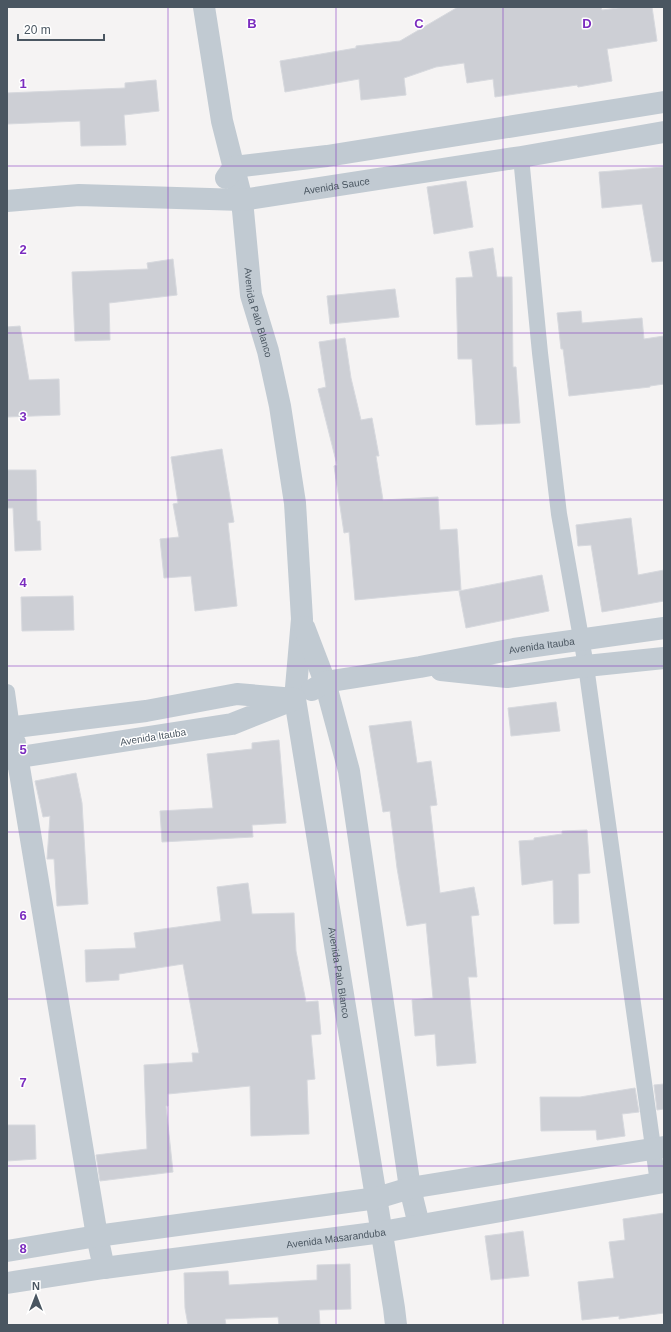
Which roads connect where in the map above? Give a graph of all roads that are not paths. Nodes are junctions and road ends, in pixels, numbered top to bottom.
1 (204, 7) edge
2 (664, 102) edge
3 (664, 132) edge
4 (521, 157) junction
5 (234, 167) junction
6 (211, 200) junction
7 (242, 200) junction
8 (7, 201) edge
9 (302, 619) junction
10 (664, 628) edge
11 (581, 639) junction
12 (664, 658) edge
13 (586, 666) junction
14 (420, 667) junction
15 (325, 682) junction
16 (7, 692) edge
17 (295, 699) junction
18 (10, 728) edge
19 (12, 758) edge
20 (659, 1148) edge
21 (661, 1183) edge
22 (410, 1188) junction
23 (376, 1198) junction
24 (419, 1225) junction
25 (382, 1232) junction
26 (97, 1236) junction
27 (7, 1251) edge
28 (104, 1268) junction
29 (7, 1283) edge
30 (396, 1325) edge

1 - 5 street, Avenida Palo Blanco
2 - 5 street
3 - 4 street, Avenida Sauce
4 - 7 street, Avenida Sauce
4 - 11 lane
5 - 6 street
5 - 7 street, Avenida Palo Blanco
6 - 7 street, Avenida Sauce
6 - 8 street, Avenida Sauce
7 - 9 street, Avenida Palo Blanco
9 - 15 street, Avenida Palo Blanco
9 - 17 street, Avenida Palo Blanco
10 - 11 street, Avenida Itauba
11 - 13 lane
11 - 14 street, Avenida Itauba
12 - 13 street, Avenida Itauba
13 - 14 street, Avenida Itauba
13 - 20 lane
14 - 15 street, Avenida Itauba
15 - 17 street, Avenida Itauba
15 - 22 street, Avenida Palo Blanco
16 - 18 lane
17 - 18 street
17 - 19 street, Avenida Itauba
17 - 23 street, Avenida Palo Blanco
18 - 19 street
19 - 26 street
20 - 21 lane
20 - 22 street
21 - 24 street, Avenida Masaranduba
22 - 23 street
22 - 24 street, Avenida Palo Blanco
23 - 25 street, Avenida Palo Blanco
23 - 26 street
24 - 25 street, Avenida Masaranduba
25 - 28 street, Avenida Masaranduba
25 - 30 street, Avenida Palo Blanco
26 - 27 street
26 - 28 street
28 - 29 street, Avenida Masaranduba

